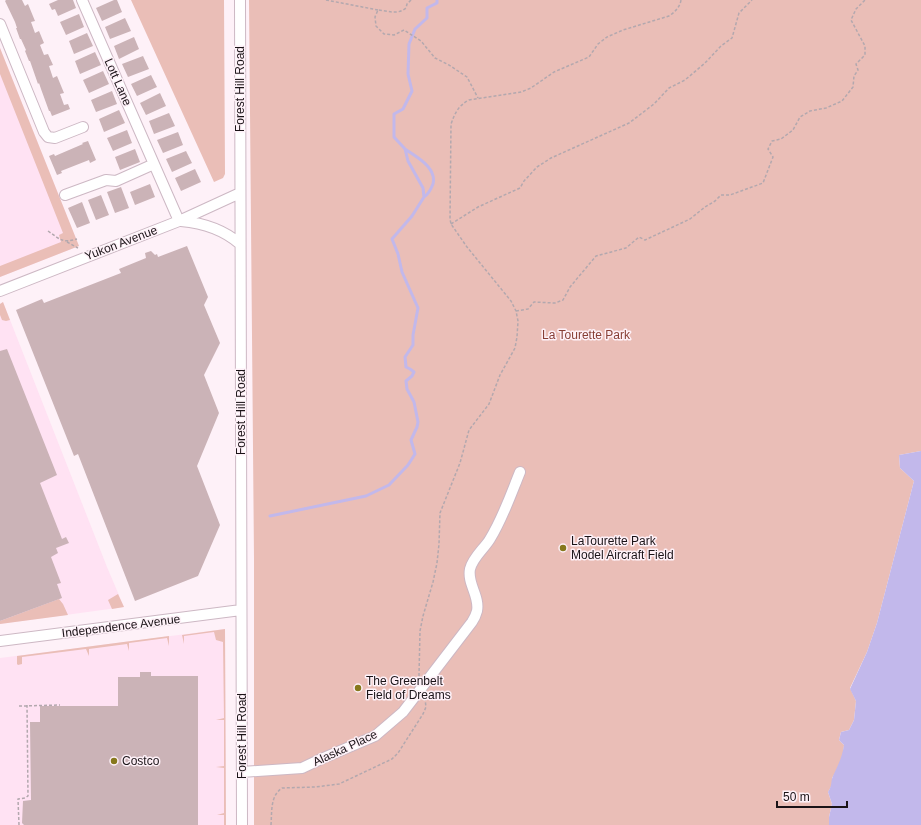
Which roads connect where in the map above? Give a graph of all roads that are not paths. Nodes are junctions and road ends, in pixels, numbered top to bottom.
1 (82, 0) edge
2 (240, 0) edge
3 (0, 24) edge
4 (83, 127) dead end
5 (154, 164) junction
6 (240, 193) junction
7 (65, 195) dead end
8 (178, 221) junction
9 (240, 244) junction
10 (0, 291) edge
11 (520, 472) dead end
12 (241, 610) junction
13 (0, 641) edge
14 (242, 772) junction
15 (242, 825) edge

1 - 5 street, Lott Lane
2 - 6 street, Forest Hill Road
3 - 4 street
5 - 7 street
5 - 8 street, Lott Lane
6 - 8 street, Yukon Avenue
6 - 9 street, Forest Hill Road
8 - 9 street
8 - 10 street, Yukon Avenue
9 - 12 street, Forest Hill Road
11 - 14 street, Alaska Place
12 - 13 street, Independence Avenue
12 - 14 street, Forest Hill Road
14 - 15 street, Forest Hill Road

